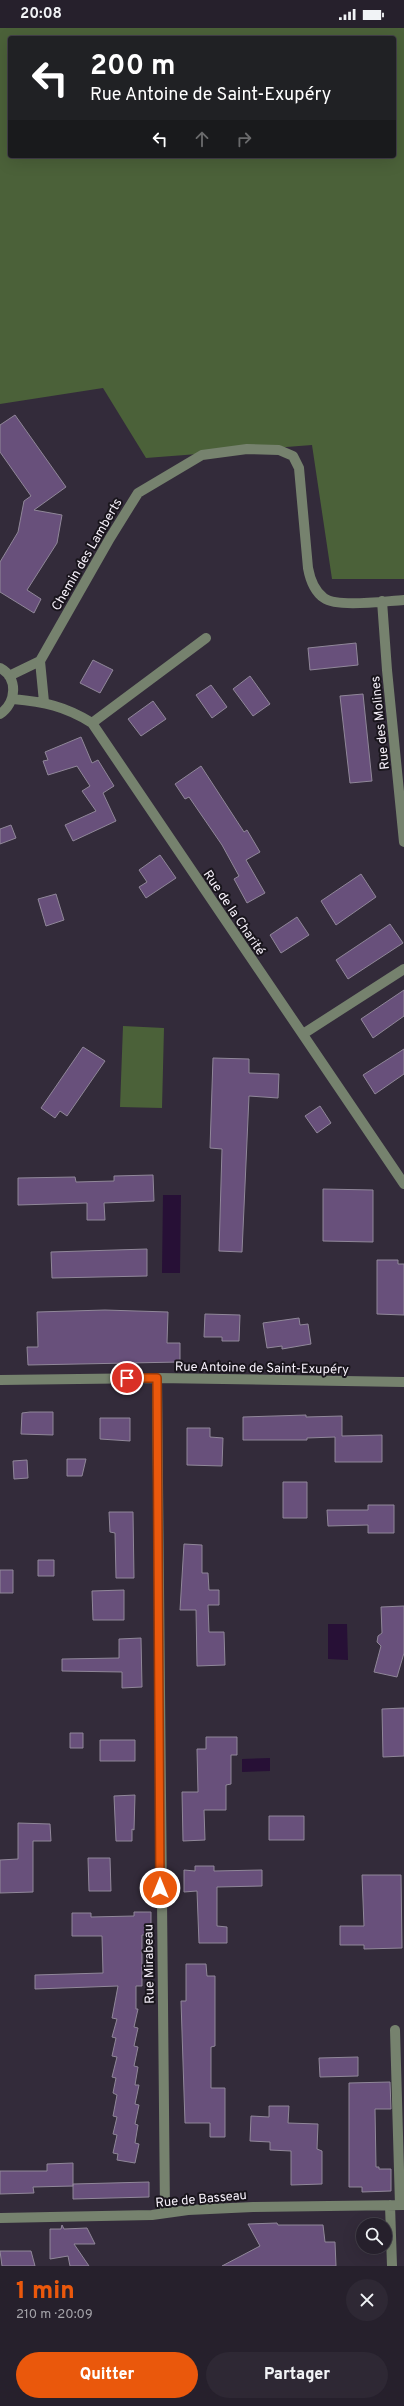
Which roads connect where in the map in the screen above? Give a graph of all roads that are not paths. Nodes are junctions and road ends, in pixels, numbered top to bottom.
1 (404, 600) edge
2 (382, 601) junction
3 (206, 638) dead end
4 (40, 661) junction
5 (0, 668) edge
6 (9, 676) junction
7 (13, 699) junction
8 (44, 702) junction
9 (0, 714) edge
10 (92, 723) junction
11 (404, 842) edge
12 (404, 969) edge
13 (302, 1034) junction
14 (404, 1184) edge
15 (157, 1378) junction
16 (0, 1380) edge
17 (404, 1382) edge
18 (395, 2030) dead end
19 (398, 2205) edge
20 (165, 2213) junction
21 (0, 2218) edge
22 (392, 2266) edge

1 - 2 street, Chemin des Lamberts
2 - 4 street, Chemin des Lamberts
2 - 11 street, Rue des Molines
3 - 10 street
4 - 6 street
4 - 8 street
5 - 6 street
6 - 7 street
7 - 8 street, Rue de la Charité
7 - 9 street
8 - 10 street, Rue de la Charité
10 - 13 street, Rue de la Charité
12 - 13 street
13 - 14 street, Rue de la Charité
15 - 16 street, Rue Antoine de Saint-Exupéry
15 - 17 street, Rue Antoine de Saint-Exupéry
15 - 20 street, Rue Mirabeau
18 - 19 street
19 - 20 street, Rue de Basseau
19 - 22 street
20 - 21 street, Rue de Basseau

